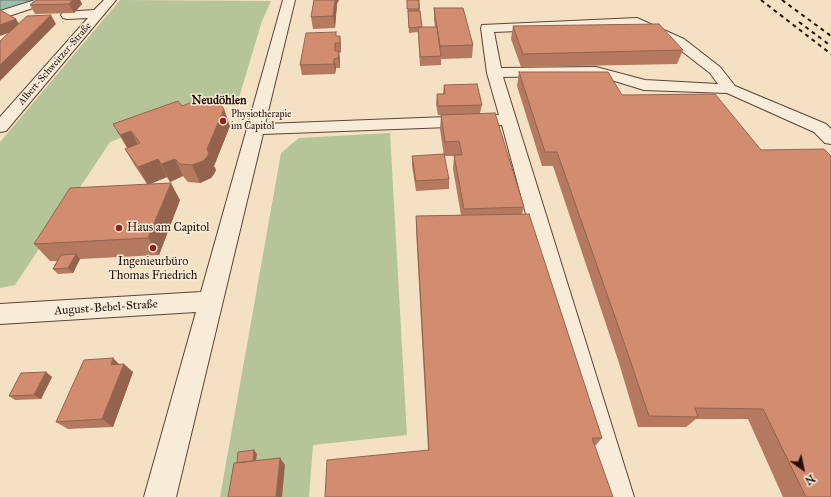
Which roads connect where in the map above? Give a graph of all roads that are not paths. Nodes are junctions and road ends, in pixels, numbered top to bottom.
1 (47, 0) edge
2 (110, 0) edge
3 (289, 0) edge
4 (99, 14) junction
5 (0, 15) edge
6 (67, 15) edge
7 (494, 73) junction
8 (730, 89) junction
9 (509, 120) junction
10 (0, 127) edge
11 (256, 129) junction
12 (831, 139) edge
13 (211, 301) junction
14 (0, 314) edge
15 (160, 497) edge
16 (618, 497) edge

1 - 5 street
2 - 4 street, Albert-Schweitzer-Straße
3 - 11 street
4 - 6 street
4 - 10 street, Albert-Schweitzer-Straße
7 - 8 street
7 - 8 street
7 - 9 street
8 - 12 street
9 - 11 street
9 - 16 street
11 - 13 street
13 - 14 street, August-Bebel-Straße
13 - 15 street

